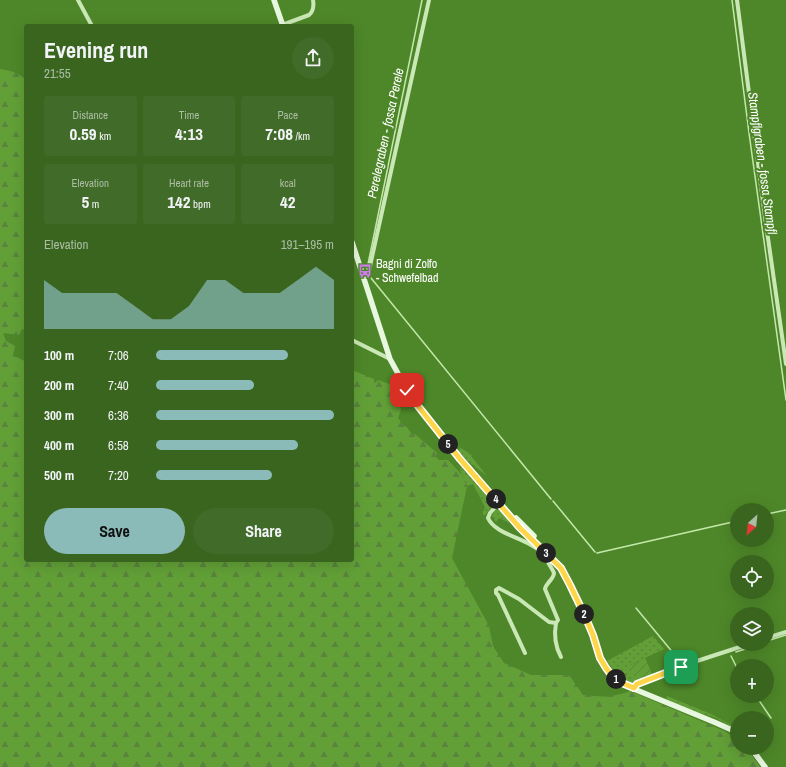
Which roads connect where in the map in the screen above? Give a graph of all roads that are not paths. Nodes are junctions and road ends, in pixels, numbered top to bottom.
1 (78, 0) edge
2 (274, 0) edge
3 (312, 0) edge
4 (429, 0) edge
5 (737, 0) edge
6 (91, 24) edge
7 (283, 24) edge
8 (286, 24) edge
9 (354, 248) edge
10 (363, 276) junction
11 (354, 341) edge
12 (390, 359) junction
13 (786, 364) edge
14 (499, 503) junction
15 (556, 623) junction
16 (786, 632) edge
17 (774, 636) edge
18 (730, 650) edge
19 (525, 653) dead end
20 (561, 657) dead end
21 (634, 688) junction
22 (730, 729) edge
23 (756, 755) edge
24 (765, 767) edge

1 - 6 street
2 - 7 main road
3 - 8 street
4 - 10 street
5 - 13 street
9 - 10 main road
10 - 12 main road
11 - 12 street
12 - 14 main road
14 - 15 street
14 - 21 main road
15 - 19 street
15 - 20 street
16 - 17 street
18 - 21 street
21 - 22 main road
23 - 24 main road

